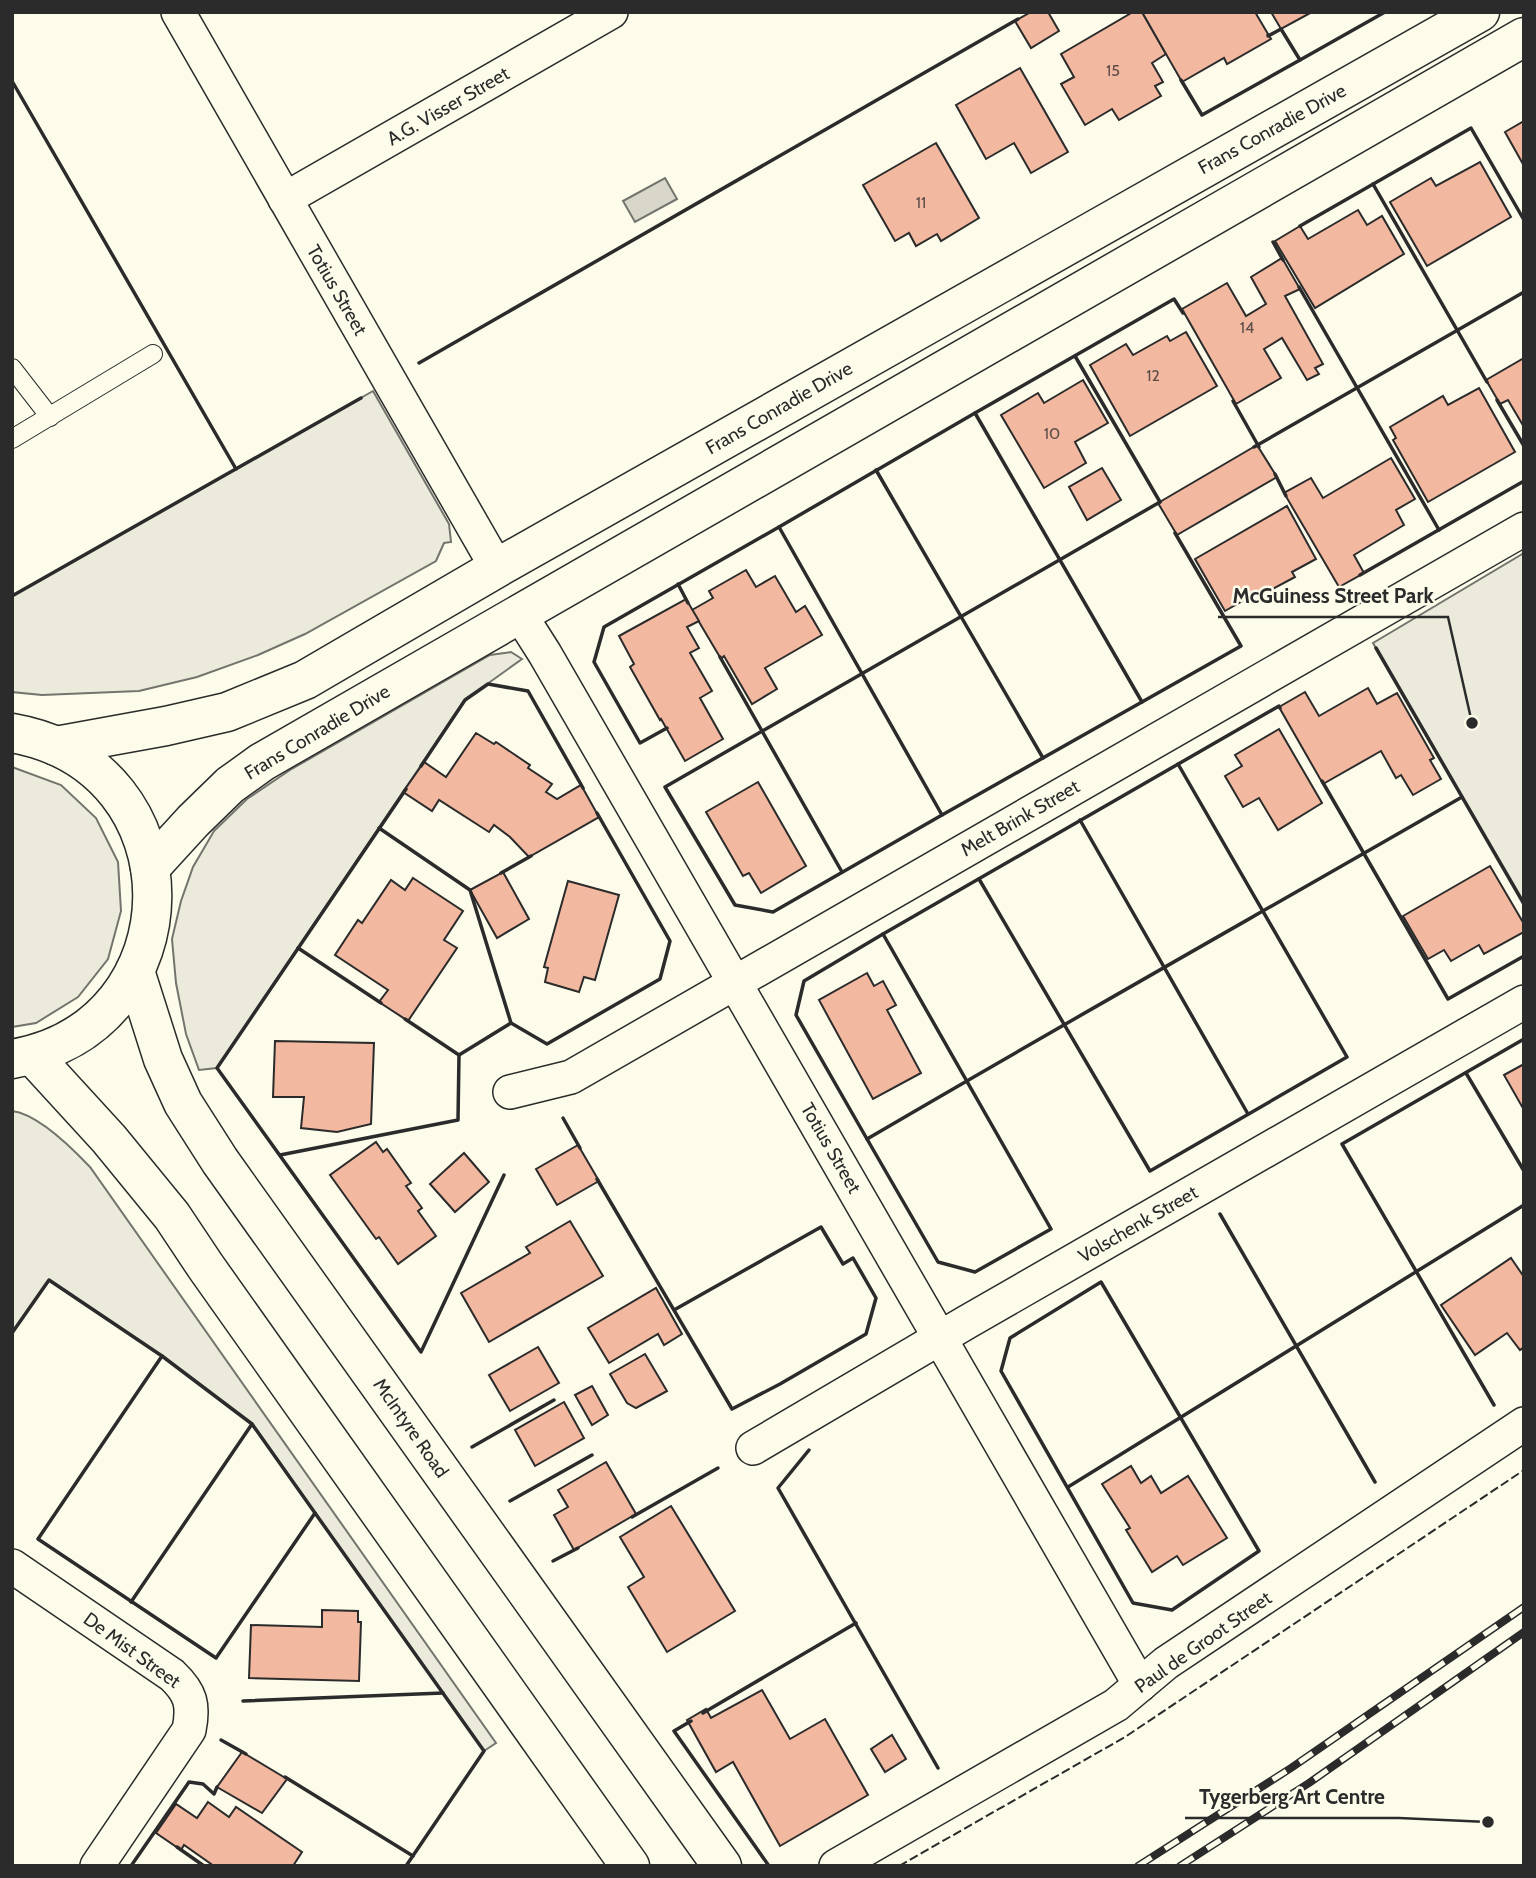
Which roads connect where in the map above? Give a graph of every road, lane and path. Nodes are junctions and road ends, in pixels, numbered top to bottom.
1 (178, 12) edge
2 (611, 12) edge
3 (1480, 12) edge
4 (1524, 37) edge
5 (285, 199) junction
6 (153, 354) dead end
7 (12, 368) edge
8 (50, 417) junction
9 (12, 439) edge
10 (1524, 529) edge
11 (497, 568) junction
12 (519, 613) junction
13 (12, 733) edge
14 (56, 746) junction
15 (150, 868) junction
16 (135, 971) junction
17 (736, 982) junction
18 (1524, 1002) edge
19 (22, 1057) edge
20 (510, 1091) dead end
21 (941, 1339) junction
22 (1524, 1424) edge
23 (752, 1448) dead end
24 (12, 1566) edge
25 (1140, 1685) junction
26 (97, 1866) edge
27 (630, 1866) edge
28 (722, 1866) edge
29 (836, 1866) edge

1 - 5 street, Totius Street
2 - 5 street, A.G. Visser Street
3 - 11 main road, Frans Conradie Drive
4 - 12 main road, Frans Conradie Drive
5 - 11 street, Totius Street
6 - 8 lane
7 - 8 lane
8 - 9 lane
10 - 17 street, Melt Brink Street
11 - 14 main road, Frans Conradie Drive
12 - 15 main road, Frans Conradie Drive
12 - 17 street, Totius Street
13 - 14 main road
14 - 15 main road
15 - 16 main road
16 - 19 main road
16 - 28 main road, McIntyre Road
17 - 20 street, Melt Brink Street
17 - 21 street, Totius Street
18 - 21 street, Volschenk Street
19 - 27 main road
21 - 23 street, Volschenk Street
21 - 25 street, Totius Street
22 - 25 street, Paul de Groot Street
24 - 26 street, De Mist Street
25 - 29 street, Paul de Groot Street

